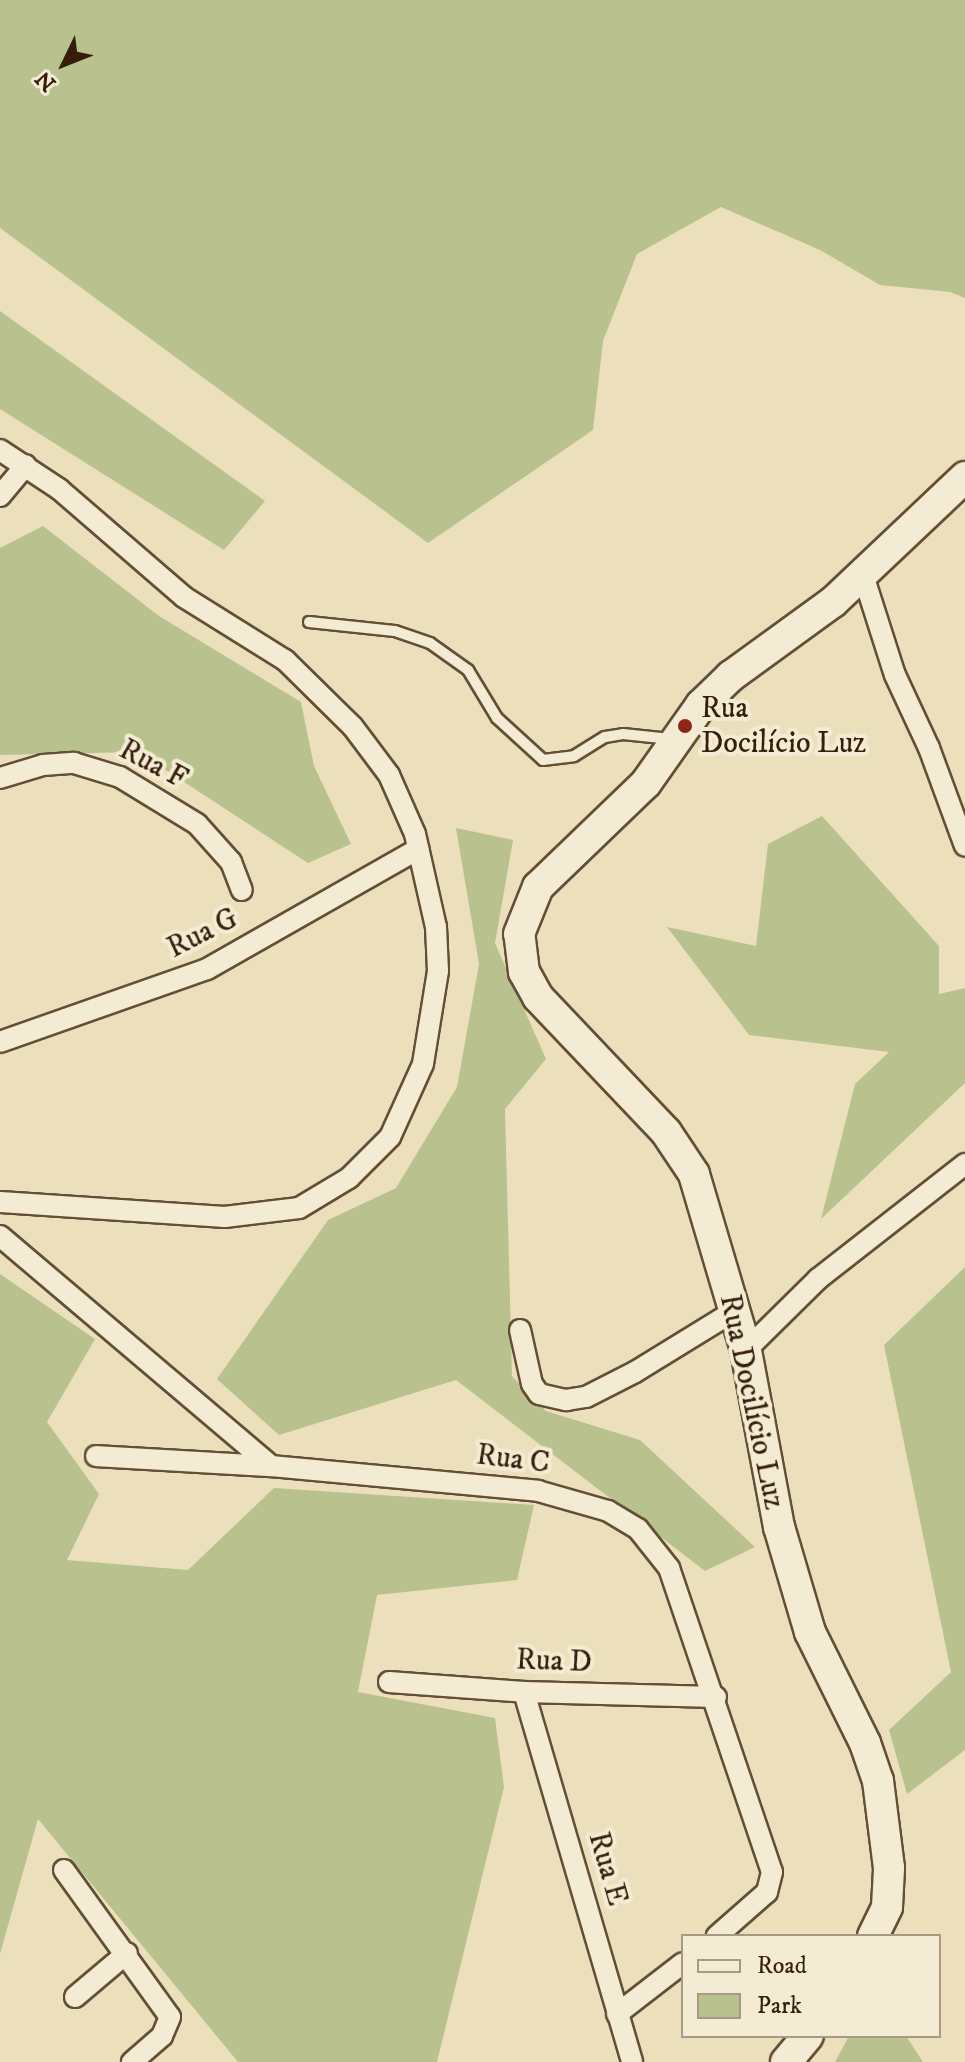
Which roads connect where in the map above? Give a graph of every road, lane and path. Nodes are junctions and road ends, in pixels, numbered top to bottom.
1 (0, 450) edge
2 (26, 465) junction
3 (965, 477) edge
4 (0, 496) edge
5 (863, 575) junction
6 (309, 622) dead end
7 (677, 740) junction
8 (0, 778) edge
9 (965, 846) edge
10 (418, 849) junction
11 (242, 890) dead end
12 (0, 1042) edge
13 (965, 1164) edge
14 (0, 1202) edge
15 (0, 1236) edge
16 (734, 1311) junction
17 (520, 1330) dead end
18 (746, 1350) junction
19 (96, 1456) dead end
20 (271, 1466) junction
21 (389, 1682) dead end
22 (524, 1692) junction
23 (716, 1697) junction
24 (64, 1870) dead end
25 (719, 1934) edge
26 (874, 1934) edge
27 (127, 1953) junction
28 (681, 1965) edge
29 (75, 1997) dead end
30 (617, 2014) junction
31 (806, 2038) edge
32 (132, 2062) edge
33 (632, 2062) edge
34 (786, 2062) edge

1 - 2 street
2 - 4 street
2 - 10 street
3 - 5 main road, Rua Docilício Luz
5 - 7 main road, Rua Docilício Luz
5 - 9 street
6 - 7 lane
7 - 16 main road, Rua Docilício Luz
8 - 11 street, Rua F
10 - 12 street, Rua G
10 - 14 street
13 - 18 street
15 - 20 street
16 - 17 street
16 - 18 main road, Rua Docilício Luz
18 - 26 main road, Rua Docilício Luz
19 - 20 street, Rua C
20 - 23 street, Rua C
21 - 22 street, Rua D
22 - 23 street, Rua D
22 - 30 street, Rua E
23 - 25 street, Rua C
24 - 27 street
27 - 29 street
27 - 32 street
28 - 30 street
30 - 33 street, Rua E
31 - 34 main road

